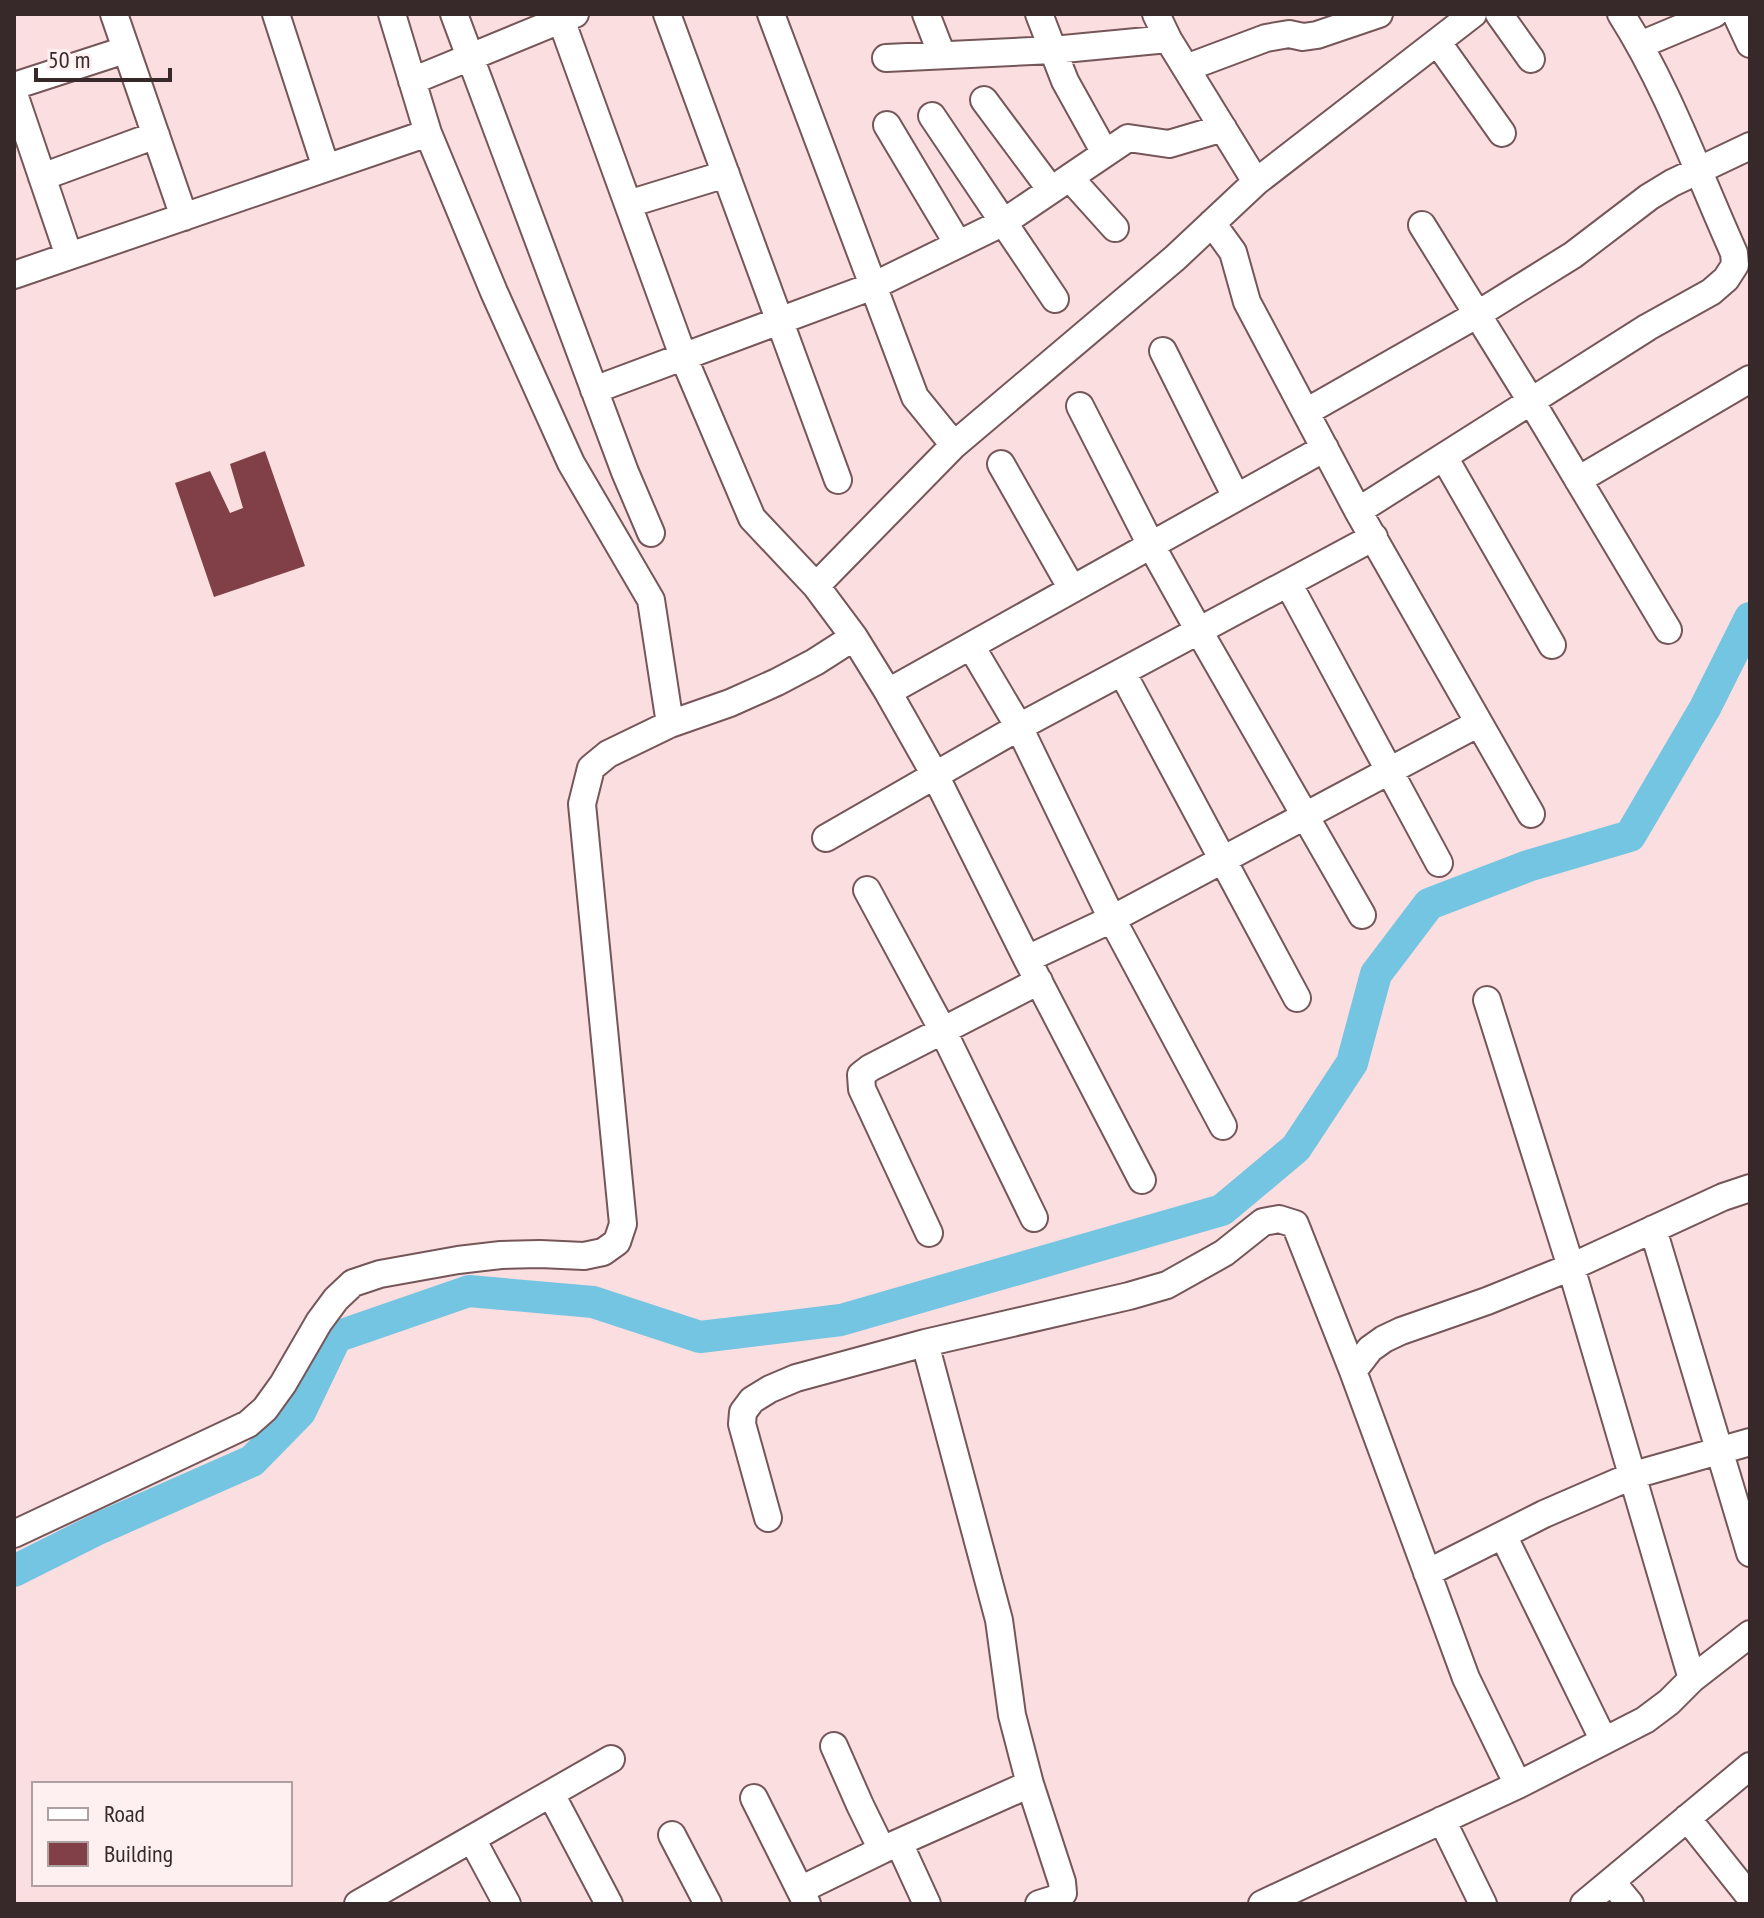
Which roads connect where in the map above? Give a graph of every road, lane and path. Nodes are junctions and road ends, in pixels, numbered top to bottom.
1 (114, 14) edge
2 (276, 14) edge
3 (392, 14) edge
4 (454, 14) edge
5 (667, 14) edge
6 (771, 14) edge
7 (926, 14) edge
8 (1039, 14) edge
9 (1156, 14) edge
10 (1379, 14) edge
11 (1473, 14) edge
12 (1499, 14) edge
13 (1621, 14) edge
14 (1714, 14) edge
15 (1736, 14) edge
16 (565, 16) edge
17 (1671, 23) edge
18 (1168, 39) junction
19 (1438, 43) junction
20 (1750, 44) edge
21 (1640, 45) junction
22 (125, 50) junction
23 (1053, 50) junction
24 (942, 55) junction
25 (470, 57) junction
26 (886, 58) dead end
27 (1531, 59) dead end
28 (1186, 68) junction
29 (412, 81) junction
30 (14, 86) edge
31 (14, 94) edge
32 (984, 100) dead end
33 (932, 116) dead end
34 (887, 125) dead end
35 (1223, 128) junction
36 (428, 133) junction
37 (1502, 133) dead end
38 (156, 135) junction
39 (1750, 146) edge
40 (1105, 153) junction
41 (326, 168) junction
42 (1698, 170) junction
43 (726, 174) junction
44 (42, 177) junction
45 (1256, 182) junction
46 (1060, 184) junction
47 (628, 204) junction
48 (184, 217) junction
49 (1004, 222) junction
50 (1212, 223) junction
51 (1422, 225) dead end
52 (1115, 228) dead end
53 (958, 244) junction
54 (69, 256) junction
55 (14, 275) edge
56 (873, 286) junction
57 (1055, 299) dead end
58 (1478, 314) junction
59 (781, 320) junction
60 (1163, 351) dead end
61 (683, 356) junction
62 (1750, 379) edge
63 (594, 390) junction
64 (1531, 401) junction
65 (1080, 406) dead end
66 (1306, 412) junction
67 (954, 445) junction
68 (1325, 448) junction
69 (1444, 457) junction
70 (1001, 464) dead end
71 (838, 480) dead end
72 (1578, 480) junction
73 (1236, 497) junction
74 (1358, 511) junction
75 (651, 533) dead end
76 (1374, 537) junction
77 (1151, 545) junction
78 (1288, 583) junction
79 (816, 586) junction
80 (1072, 589) junction
81 (1668, 630) dead end
82 (1199, 631) junction
83 (854, 637) junction
84 (1552, 645) dead end
85 (971, 646) junction
86 (1122, 672) junction
87 (888, 692) junction
88 (1479, 723) junction
89 (670, 724) junction
90 (1019, 727) junction
91 (1389, 772) junction
92 (935, 775) junction
93 (1531, 814) dead end
94 (1305, 817) junction
95 (826, 838) dead end
96 (1222, 861) junction
97 (1439, 863) dead end
98 (867, 890) dead end
99 (1362, 915) dead end
100 (1112, 919) junction
101 (1033, 970) junction
102 (1297, 998) dead end
103 (1487, 1000) dead end
104 (942, 1029) junction
105 (1223, 1126) dead end
106 (1142, 1180) dead end
107 (1750, 1188) edge
108 (1034, 1218) dead end
109 (1653, 1229) junction
110 (929, 1233) dead end
111 (1571, 1267) junction
112 (925, 1343) junction
113 (1353, 1371) junction
114 (1750, 1442) edge
115 (1720, 1450) junction
116 (1634, 1475) junction
117 (768, 1518) dead end
118 (14, 1534) edge
119 (1503, 1535) junction
120 (1750, 1553) edge
121 (1427, 1573) junction
122 (1750, 1634) edge
123 (1692, 1679) junction
124 (1604, 1741) junction
125 (834, 1746) dead end
126 (611, 1759) dead end
127 (1750, 1766) edge
128 (1030, 1784) junction
129 (1518, 1785) junction
130 (551, 1794) junction
131 (754, 1798) dead end
132 (1687, 1818) junction
133 (1442, 1820) junction
134 (672, 1835) dead end
135 (472, 1839) junction
136 (891, 1846) junction
137 (1612, 1882) junction
138 (804, 1897) edge
139 (1750, 1897) edge
140 (1279, 1900) edge
141 (358, 1904) edge
142 (507, 1904) edge
143 (609, 1904) edge
144 (708, 1904) edge
145 (927, 1904) edge
146 (1039, 1904) edge
147 (1483, 1904) edge
148 (1584, 1904) edge
149 (1630, 1904) edge

1 - 22 street
2 - 41 street
3 - 29 street
4 - 25 street
5 - 43 street
6 - 56 street
7 - 24 street
8 - 23 street
9 - 18 street
10 - 28 street
11 - 19 street
12 - 27 street
13 - 21 street
14 - 17 street
15 - 20 street
16 - 25 street
16 - 47 street
17 - 21 street
18 - 23 street
18 - 28 street
19 - 37 street
19 - 45 street
21 - 42 street
22 - 30 street
22 - 38 street
23 - 24 street
23 - 40 street
24 - 26 street
25 - 29 street
25 - 63 street
28 - 35 street
29 - 36 street
31 - 44 street
32 - 46 street
33 - 49 street
34 - 53 street
35 - 40 street
35 - 45 street
36 - 41 street
36 - 89 street
38 - 44 street
38 - 48 street
39 - 42 street
40 - 46 street
41 - 48 street
42 - 58 street
42 - 64 street
43 - 47 street
43 - 59 street
44 - 54 street
45 - 50 street
46 - 49 street
46 - 52 street
47 - 61 street
48 - 54 street
49 - 53 street
49 - 57 street
50 - 66 street
50 - 67 street
51 - 58 street
53 - 56 street
54 - 55 street
56 - 59 street
56 - 67 street
58 - 64 street
58 - 66 street
59 - 61 street
59 - 71 street
60 - 73 street
61 - 63 street
61 - 79 street
62 - 72 street
63 - 75 street
64 - 69 street
64 - 72 street
65 - 77 street
66 - 68 street
67 - 79 street
68 - 73 street
68 - 74 street
69 - 74 street
69 - 84 street
70 - 80 street
72 - 81 street
73 - 77 street
74 - 76 street
76 - 78 street
76 - 88 street
77 - 80 street
77 - 82 street
78 - 82 street
78 - 91 street
79 - 83 street
80 - 85 street
82 - 86 street
82 - 94 street
83 - 87 street
83 - 89 street
85 - 87 street
85 - 90 street
86 - 90 street
86 - 96 street
87 - 92 street
88 - 91 street
88 - 93 street
89 - 118 street
90 - 92 street
90 - 100 street
91 - 94 street
91 - 97 street
92 - 95 street
92 - 101 street
94 - 96 street
94 - 99 street
96 - 100 street
96 - 102 street
98 - 104 street
100 - 101 street
100 - 105 street
101 - 104 street
101 - 106 street
103 - 111 street
104 - 108 street
104 - 110 street
107 - 109 street
109 - 111 street
109 - 115 street
111 - 113 street
111 - 116 street
112 - 113 street
112 - 117 street
112 - 128 street
113 - 121 street
114 - 115 street
115 - 116 street
115 - 120 street
116 - 119 street
116 - 123 street
119 - 121 street
119 - 124 street
121 - 129 street
122 - 123 street
123 - 124 street
124 - 129 street
125 - 136 street
126 - 130 street
127 - 132 street
128 - 136 street
128 - 146 street
129 - 133 street
130 - 135 street
130 - 143 street
131 - 138 street
132 - 137 street
132 - 139 street
133 - 140 street
133 - 147 street
134 - 144 street
135 - 141 street
135 - 142 street
136 - 138 street
136 - 145 street
137 - 148 street
137 - 149 street

